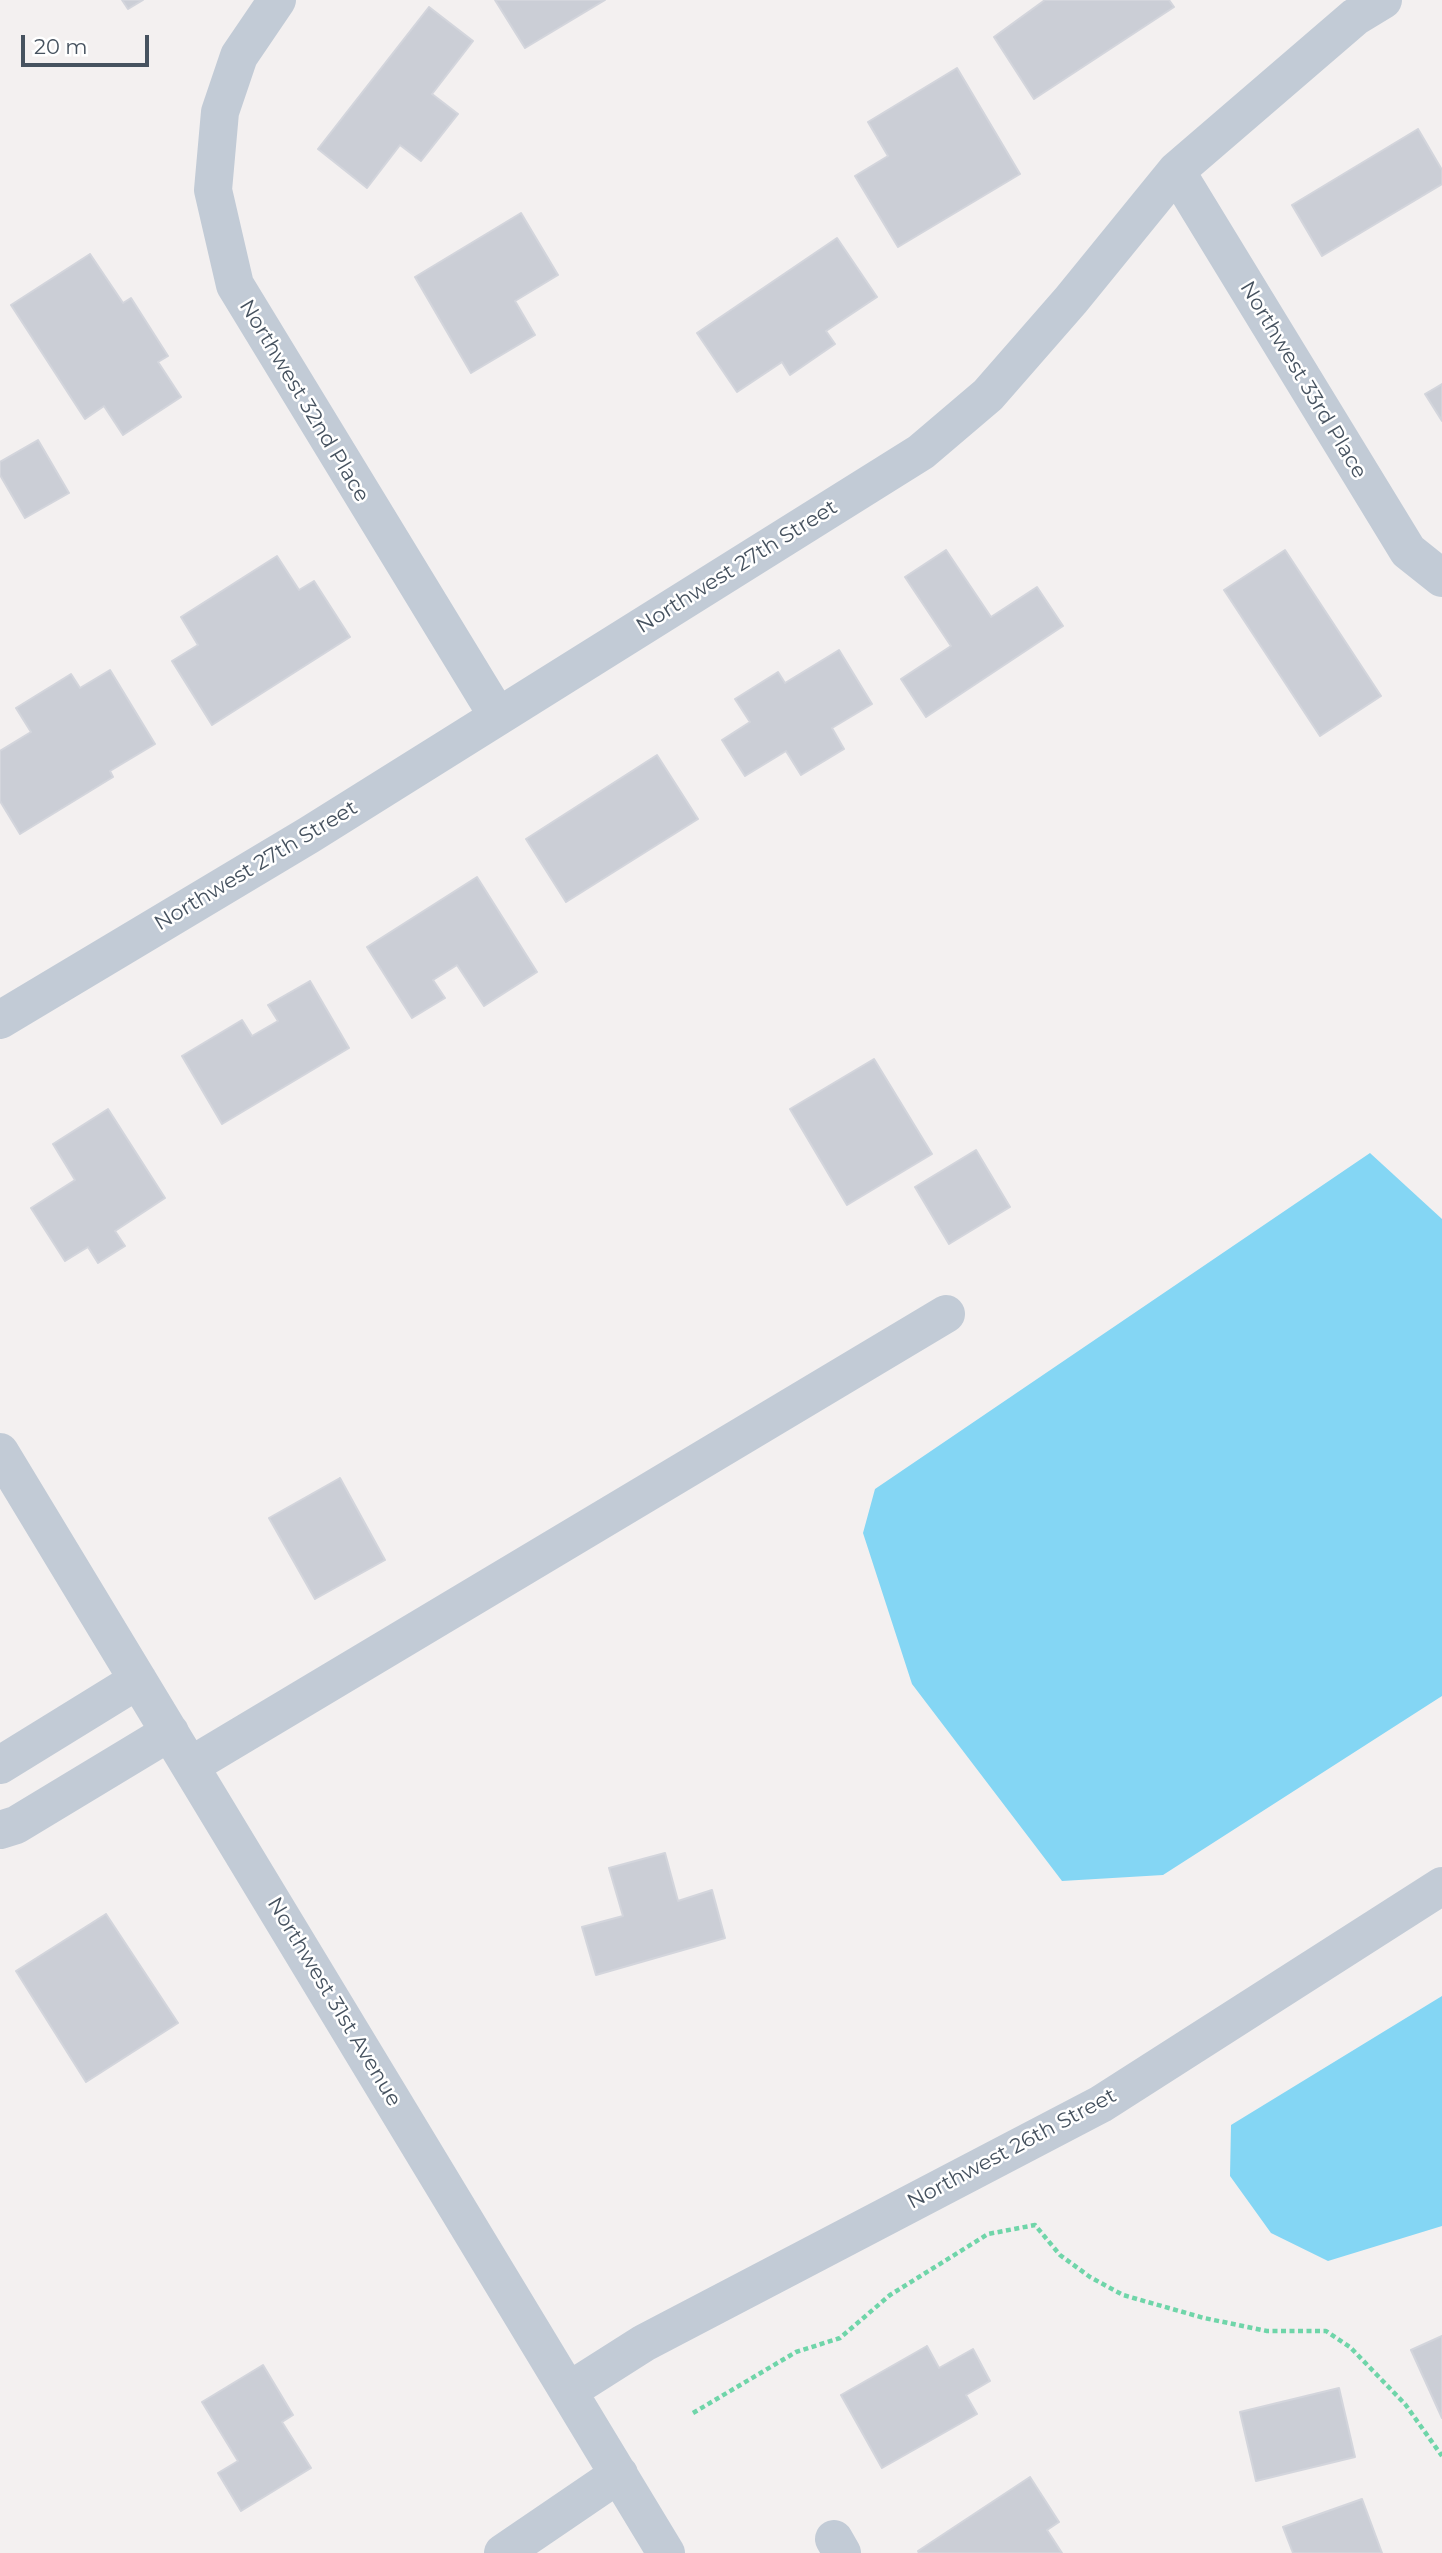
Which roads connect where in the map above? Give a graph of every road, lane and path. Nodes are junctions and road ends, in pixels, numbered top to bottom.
1 (277, 0) edge
2 (1383, 0) edge
3 (1176, 172) junction
4 (1442, 578) edge
5 (497, 715) junction
6 (0, 1020) edge
7 (946, 1314) dead end
8 (0, 1452) edge
9 (138, 1680) junction
10 (170, 1732) junction
11 (0, 1765) edge
12 (190, 1766) junction
13 (0, 1830) edge
14 (1442, 1886) edge
15 (570, 2390) junction
16 (693, 2413) dead end
17 (1442, 2456) edge
18 (618, 2474) junction
19 (503, 2553) edge
20 (666, 2553) edge

1 - 5 street, Northwest 32nd Place
2 - 3 street, Northwest 27th Street
3 - 4 street, Northwest 33rd Place
3 - 5 street, Northwest 27th Street
5 - 6 street, Northwest 27th Street
7 - 12 street
8 - 9 street, Northwest 31st Avenue
9 - 10 street, Northwest 31st Avenue
9 - 11 street
10 - 12 street, Northwest 31st Avenue
10 - 13 street
12 - 15 street, Northwest 31st Avenue
14 - 15 street, Northwest 26th Street
15 - 18 street, Northwest 31st Avenue
16 - 17 path
18 - 19 street
18 - 20 street, Northwest 31st Avenue

